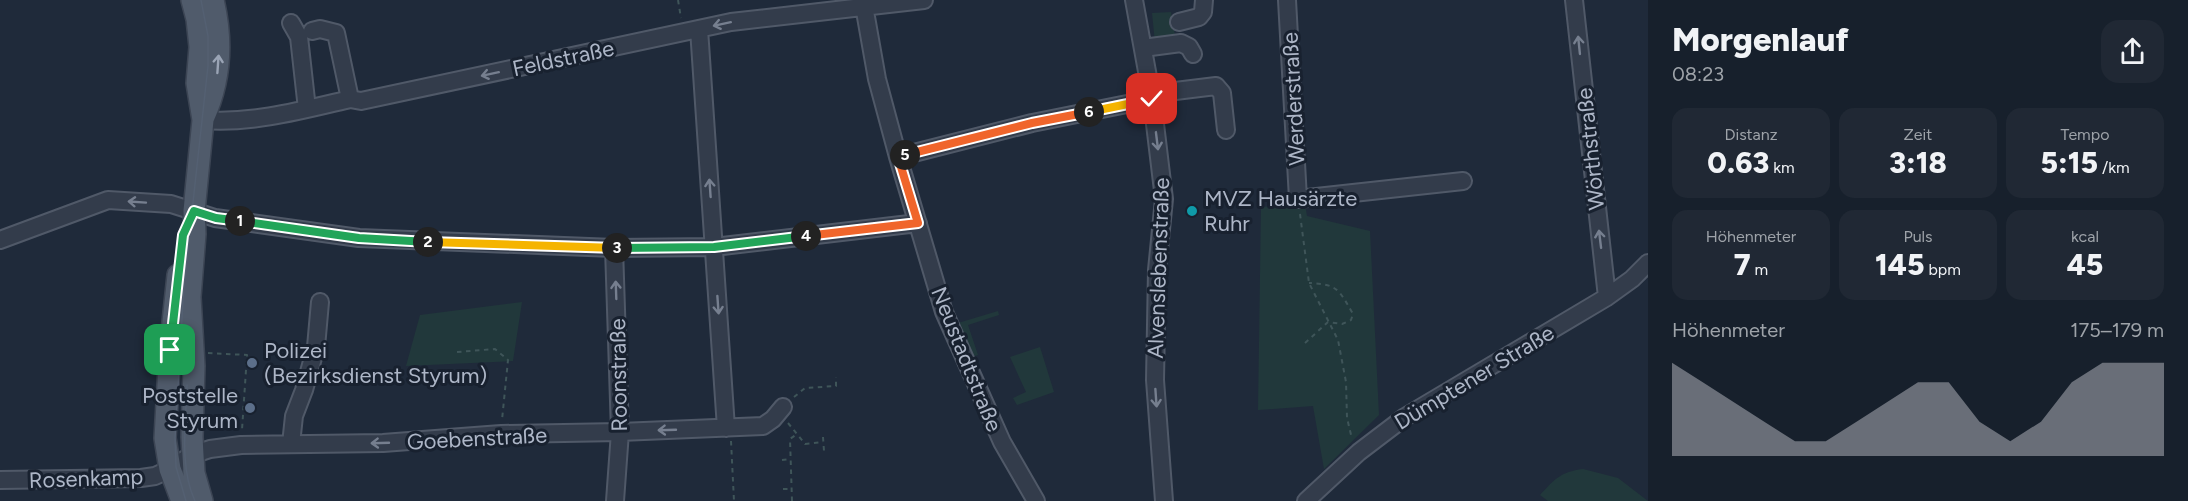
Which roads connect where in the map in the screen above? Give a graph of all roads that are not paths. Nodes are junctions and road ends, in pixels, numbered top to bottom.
1 (192, 0) edge
2 (213, 0) edge
3 (924, 0) edge
4 (1134, 0) edge
5 (1204, 0) edge
6 (1287, 0) edge
7 (1574, 0) edge
8 (864, 3) edge
9 (1179, 22) dead end
10 (291, 23) dead end
11 (312, 31) dead end
12 (691, 31) junction
13 (1143, 48) junction
14 (1193, 54) dead end
15 (1152, 96) junction
16 (350, 99) junction
17 (307, 109) junction
18 (203, 120) junction
19 (1226, 130) dead end
20 (898, 157) junction
21 (1463, 181) dead end
22 (194, 211) junction
23 (918, 223) junction
24 (0, 240) edge
25 (714, 247) junction
26 (615, 248) junction
27 (1648, 263) edge
28 (1607, 297) junction
29 (320, 302) dead end
30 (781, 409) road end
31 (728, 428) junction
32 (620, 432) junction
33 (291, 444) junction
34 (192, 455) junction
35 (170, 469) junction
36 (0, 480) edge
37 (182, 501) edge
38 (202, 501) edge
39 (615, 501) edge
40 (1036, 501) edge
41 (1164, 501) edge
42 (1306, 501) edge

1 - 18 main road
18 -> 2 main road
3 - 8 street, Feldstraße
4 - 13 street, Alvenslebenstraße
5 - 9 street
6 - 21 street, Werderstraße
28 -> 7 street, Wörthstraße
8 -> 12 street, Feldstraße
8 - 20 street, Neustadtstraße
10 - 17 street
11 - 16 street
12 -> 16 street, Feldstraße
25 -> 12 street
13 - 14 street
13 - 15 street, Alvenslebenstraße
15 - 19 street
15 - 20 street
15 -> 41 street, Alvenslebenstraße
16 - 17 street, Feldstraße
17 - 18 street, Feldstraße
18 - 22 main road
20 - 23 street, Neustadtstraße
22 -> 24 street
22 - 26 street
22 - 34 main road
22 - 35 main road
23 - 25 street
23 - 40 street, Neustadtstraße
25 - 26 street
25 -> 31 street
32 -> 26 street, Roonstraße
27 - 28 street, Dümptener Straße
28 - 42 street, Dümptener Straße
29 - 33 street
30 - 31 street, Goebenstraße
31 -> 32 street, Goebenstraße
32 -> 33 street, Goebenstraße
32 - 39 street, Roonstraße
33 - 34 street, Goebenstraße
34 - 35 street, Goebenstraße
34 - 38 main road
35 - 36 street, Rosenkamp
35 - 37 main road

